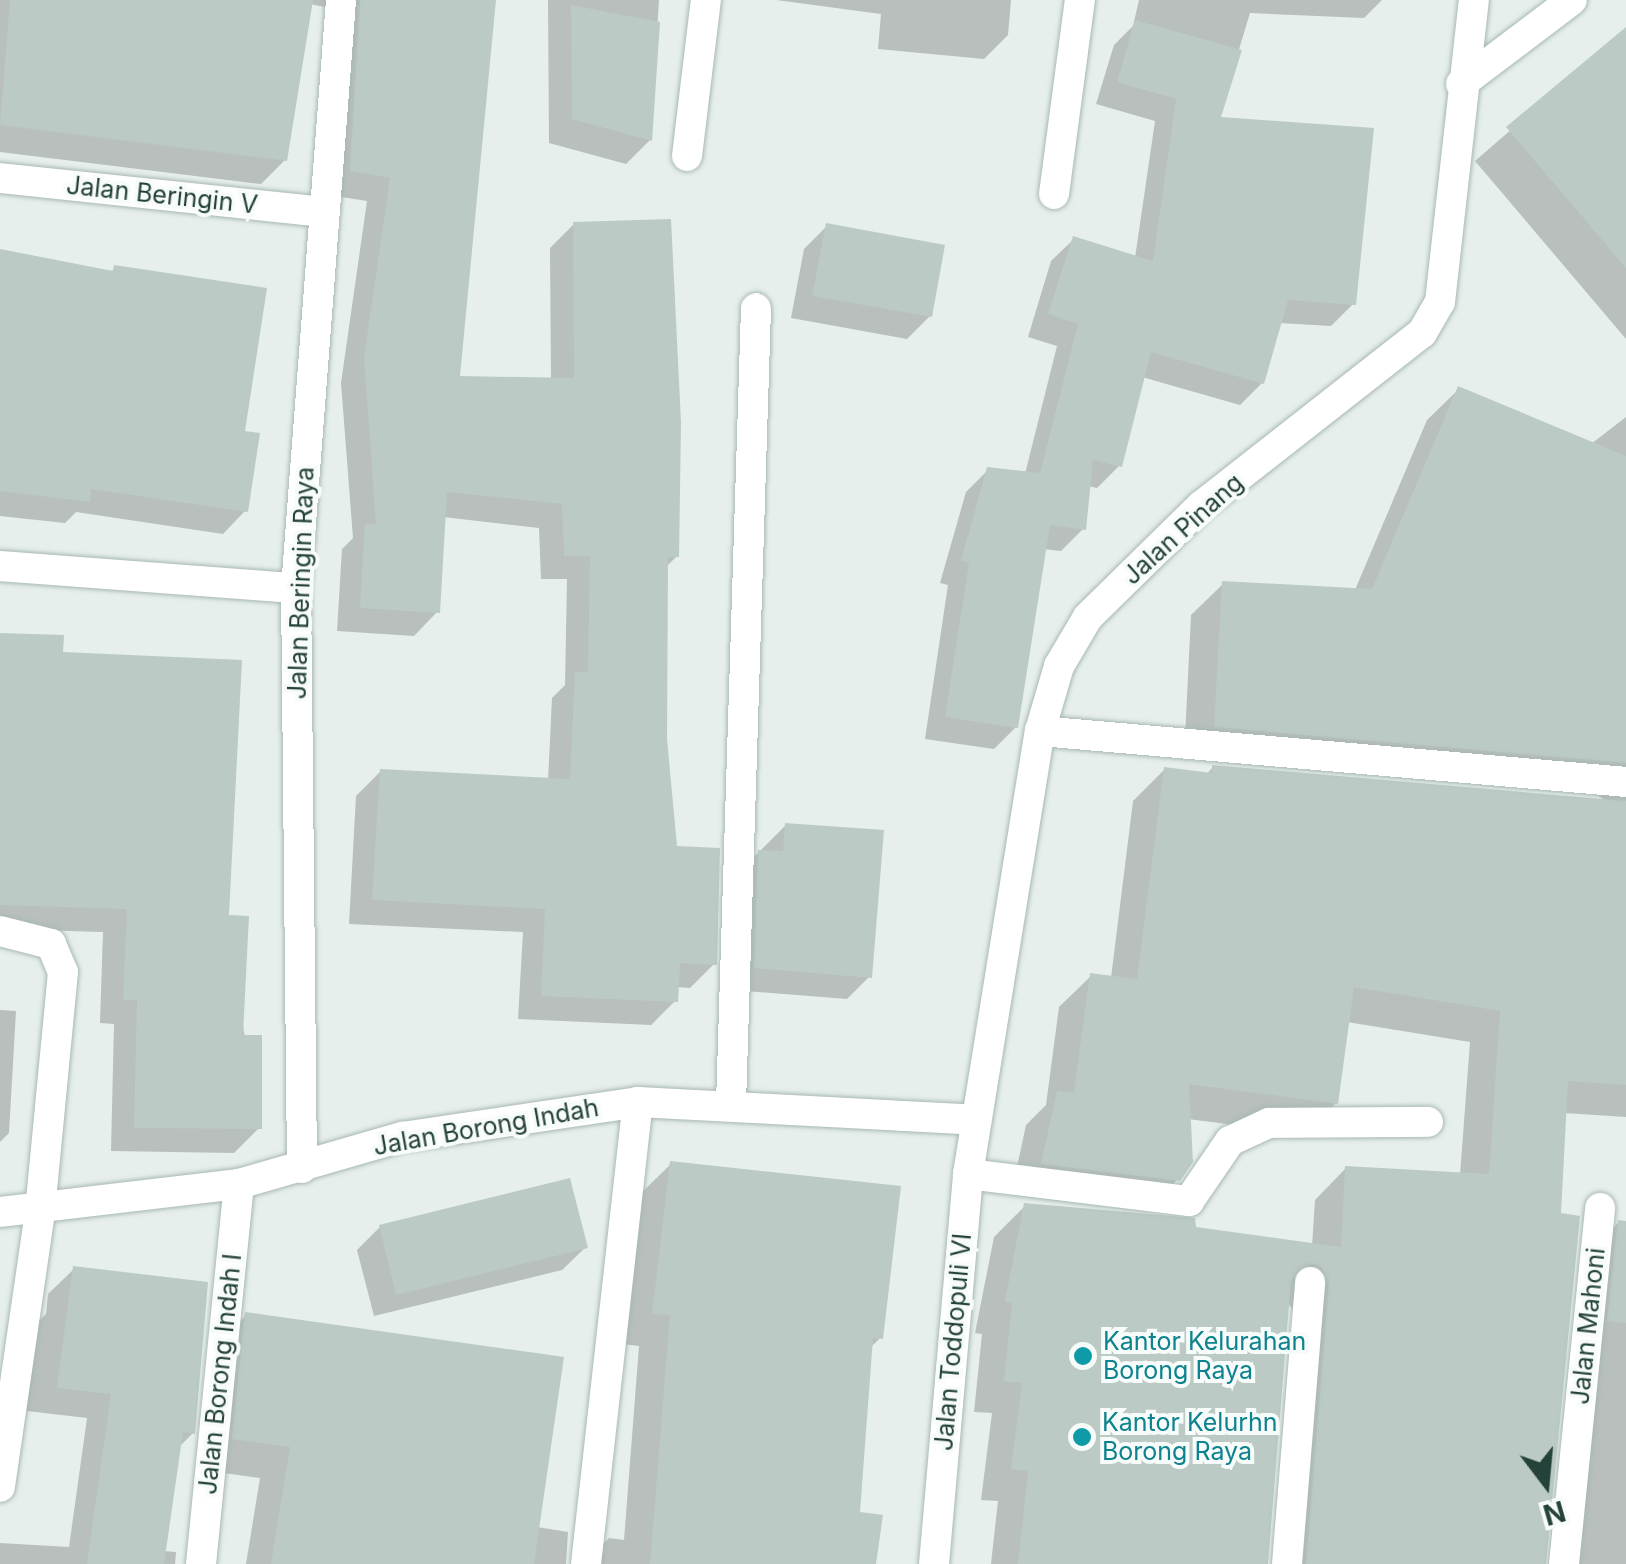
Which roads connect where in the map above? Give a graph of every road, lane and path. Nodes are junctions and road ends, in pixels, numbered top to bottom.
1 (340, 0) edge
2 (706, 0) edge
3 (1080, 0) edge
4 (1474, 0) edge
5 (1572, 0) edge
6 (1461, 84) junction
7 (687, 156) dead end
8 (0, 178) edge
9 (1054, 194) dead end
10 (323, 212) junction
11 (756, 308) dead end
12 (0, 566) edge
13 (296, 588) junction
14 (1040, 731) junction
15 (1626, 782) edge
16 (0, 930) edge
17 (638, 1102) junction
18 (732, 1104) junction
19 (977, 1120) junction
20 (1428, 1122) dead end
21 (302, 1168) junction
22 (968, 1174) junction
23 (239, 1184) junction
24 (1600, 1208) dead end
25 (0, 1212) edge
26 (40, 1212) junction
27 (1310, 1282) dead end
28 (0, 1487) edge
29 (201, 1564) edge
30 (586, 1564) edge
31 (934, 1564) edge
32 (1287, 1564) edge
33 (1564, 1564) edge

1 - 10 street, Jalan Beringin Raya
2 - 7 street
3 - 9 street
4 - 6 street, Jalan Pinang
5 - 6 street
6 - 14 street, Jalan Pinang
8 - 10 street, Jalan Beringin V
10 - 13 street, Jalan Beringin Raya
11 - 18 street
12 - 13 street
13 - 21 street, Jalan Beringin Raya
14 - 15 street
14 - 19 street, Jalan Pinang
16 - 26 street
17 - 18 street, Jalan Borong Indah
17 - 21 street, Jalan Borong Indah
17 - 30 street
18 - 19 street, Jalan Borong Indah
19 - 22 street, Jalan Toddopuli VI
20 - 22 street
21 - 23 street, Jalan Borong Indah
22 - 31 street, Jalan Toddopuli VI
23 - 26 street, Jalan Borong Indah
23 - 29 street, Jalan Borong Indah I
24 - 33 street, Jalan Mahoni
25 - 26 street, Jalan Borong Indah
26 - 28 street
27 - 32 street

